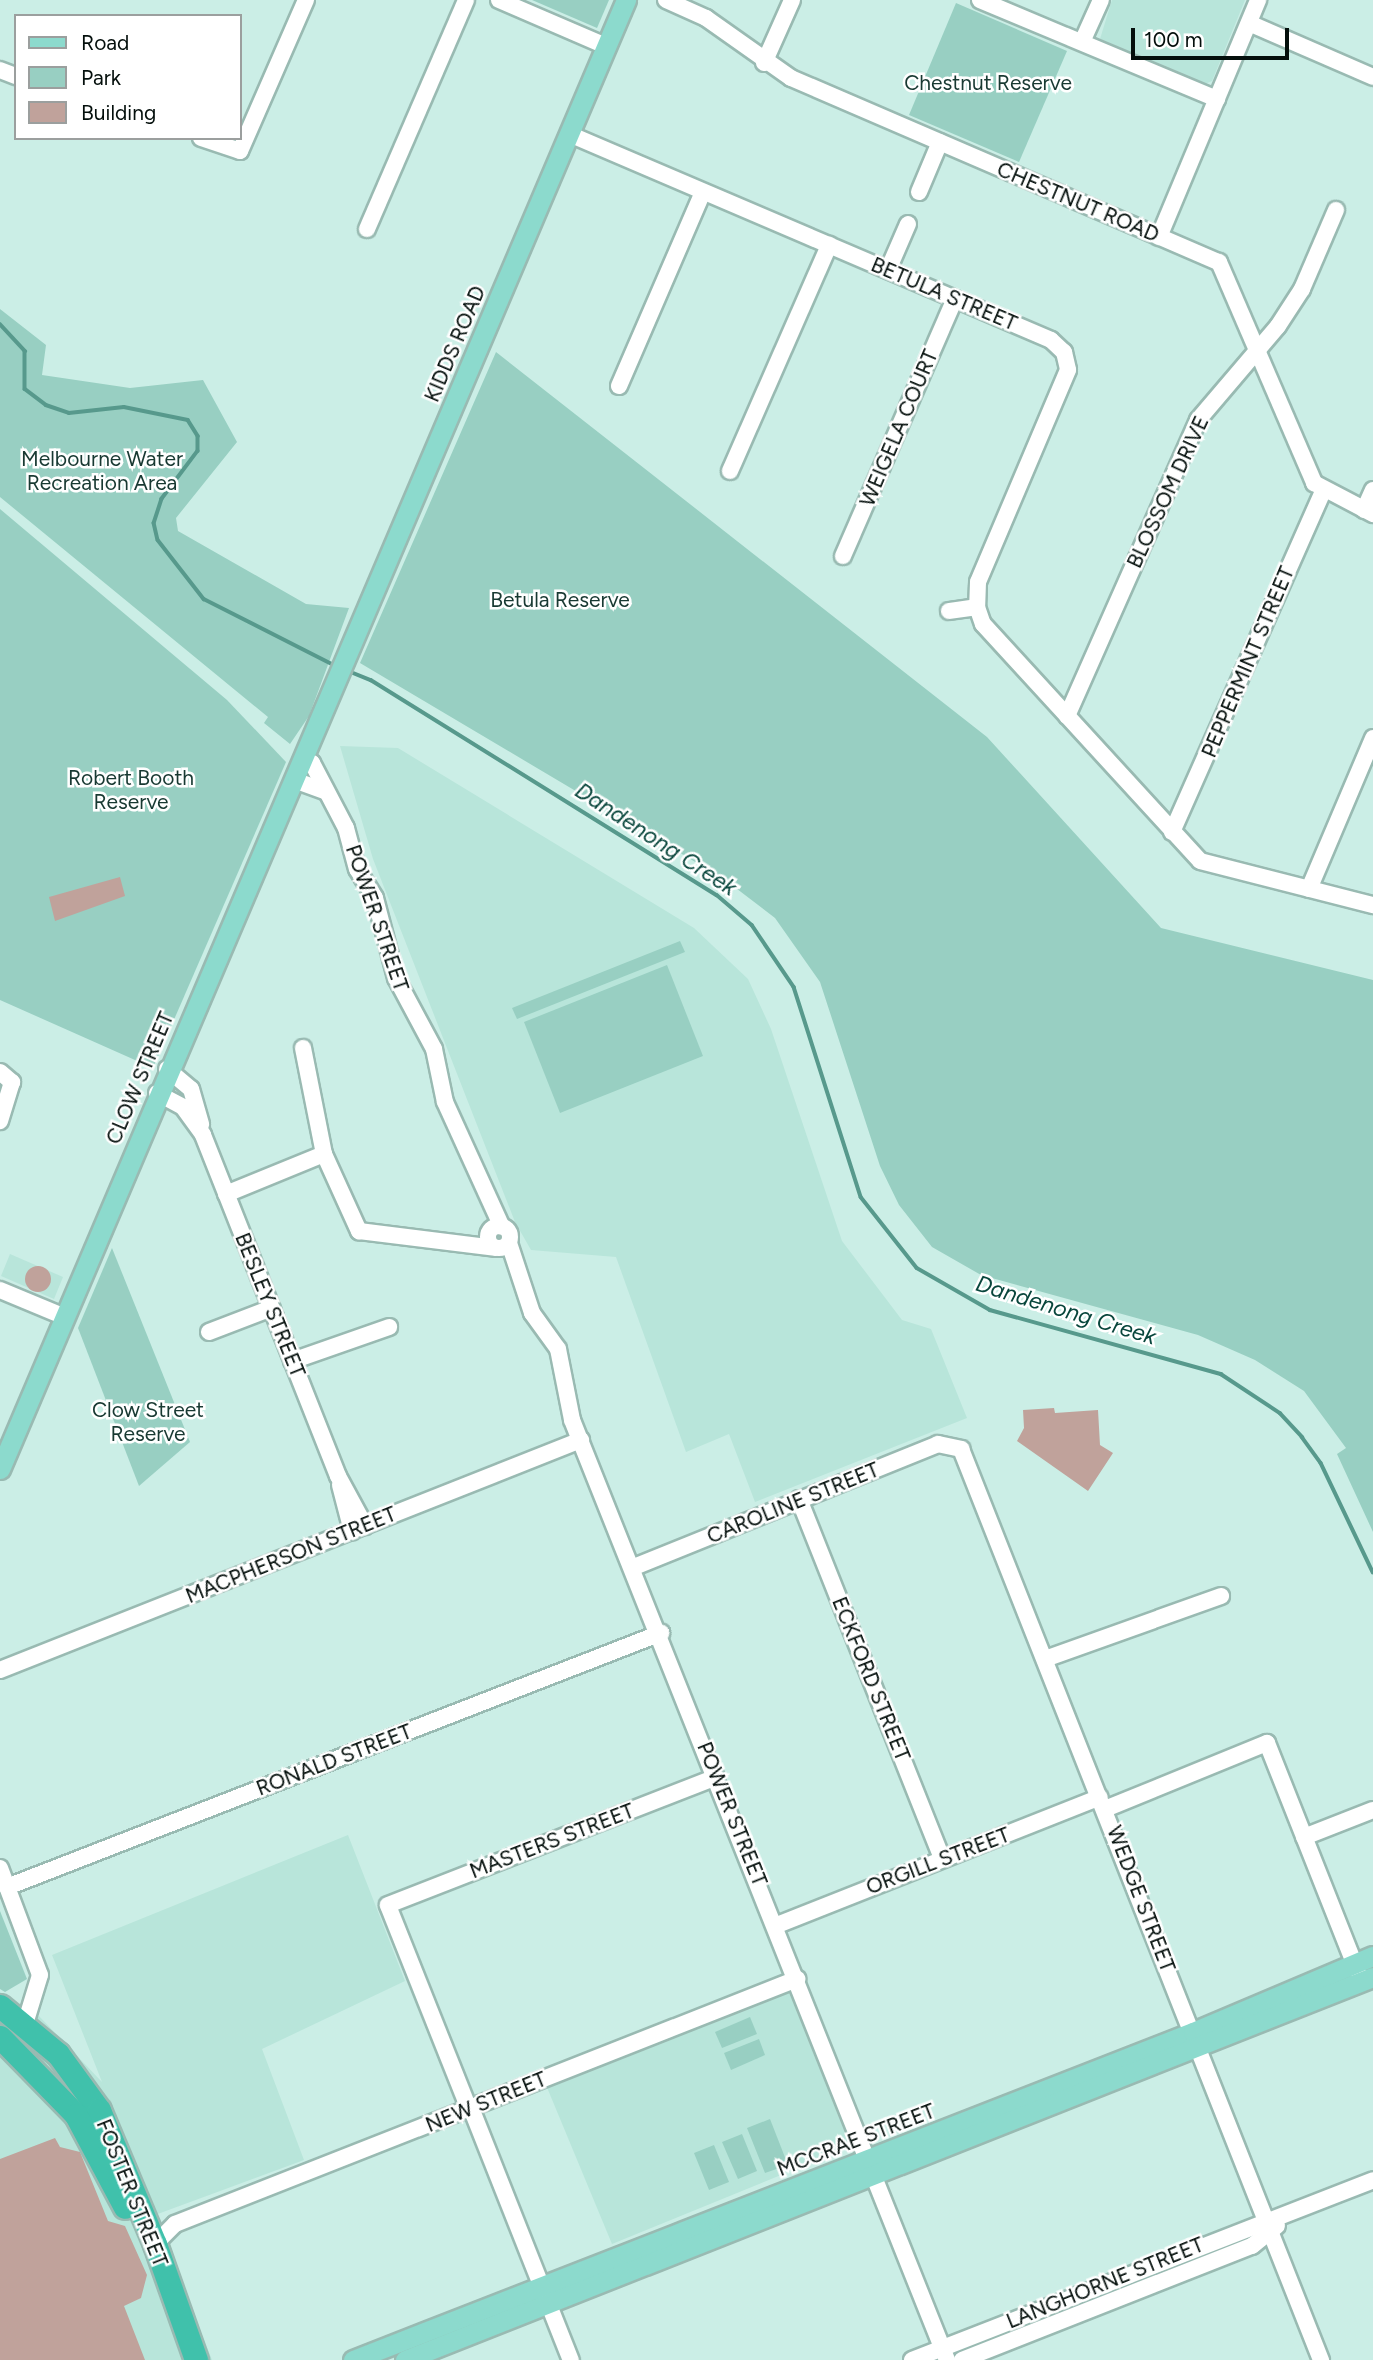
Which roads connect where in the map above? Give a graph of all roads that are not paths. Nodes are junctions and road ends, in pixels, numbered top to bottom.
1 (306, 0) edge
2 (466, 0) edge
3 (499, 0) edge
4 (626, 0) edge
5 (666, 0) edge
6 (792, 0) edge
7 (980, 0) edge
8 (1101, 0) edge
9 (1258, 0) edge
10 (1249, 23) junction
11 (1082, 43) junction
12 (606, 46) junction
13 (764, 63) junction
14 (1373, 76) edge
15 (1217, 99) junction
16 (569, 134) junction
17 (207, 140) edge
18 (940, 142) junction
19 (703, 192) junction
20 (919, 192) dead end
21 (1336, 210) dead end
22 (908, 224) dead end
23 (367, 229) dead end
24 (1159, 237) junction
25 (830, 245) junction
26 (888, 270) junction
27 (955, 299) junction
28 (1256, 349) junction
29 (619, 386) dead end
30 (730, 471) dead end
31 (1373, 490) edge
32 (1323, 492) junction
33 (1369, 512) edge
34 (843, 556) dead end
35 (976, 607) junction
36 (949, 611) dead end
37 (326, 706) joint
38 (1067, 716) junction
39 (1373, 738) edge
40 (303, 759) junction
41 (294, 780) junction
42 (325, 791) junction
43 (1172, 832) junction
44 (1309, 889) junction
45 (1373, 905) edge
46 (303, 1048) dead end
47 (167, 1069) junction
48 (0, 1072) edge
49 (157, 1093) junction
50 (0, 1121) edge
51 (203, 1135) junction
52 (324, 1154) junction
53 (226, 1194) junction
54 (497, 1239) junction
55 (0, 1290) edge
56 (272, 1308) junction
57 (65, 1317) junction
58 (389, 1327) dead end
59 (209, 1332) dead end
60 (292, 1361) junction
61 (582, 1440) junction
62 (954, 1444) joint
63 (0, 1469) edge
64 (799, 1499) junction
65 (358, 1528) junction
66 (634, 1567) junction
67 (1221, 1596) dead end
68 (661, 1633) junction
69 (1045, 1659) junction
70 (0, 1670) edge
71 (716, 1777) junction
72 (1103, 1803) junction
73 (1373, 1810) edge
74 (1304, 1837) junction
75 (942, 1859) junction
76 (0, 1868) edge
77 (7, 1886) junction
78 (776, 1925) junction
79 (1373, 1956) edge
80 (1363, 1974) edge
81 (797, 1979) junction
82 (0, 2006) edge
83 (25, 2024) junction
84 (0, 2037) edge
85 (1196, 2040) junction
86 (80, 2083) junction
87 (61, 2098) junction
88 (470, 2108) junction
89 (871, 2166) junction
90 (1373, 2180) edge
91 (147, 2223) junction
92 (175, 2224) junction
93 (1270, 2226) junction
94 (155, 2244) junction
95 (169, 2294) junction
96 (546, 2294) junction
97 (944, 2354) edge
98 (196, 2360) edge
99 (353, 2360) edge
100 (405, 2360) edge
101 (571, 2360) edge
102 (912, 2360) edge
103 (962, 2360) edge
104 (1321, 2360) edge

1 - 17 street
2 - 23 street
3 - 12 street
4 - 12 main road, KIDDS ROAD
5 - 13 street, CHESTNUT ROAD
6 - 13 street
7 - 11 street
8 - 11 street
9 - 10 street
10 - 14 street
10 - 15 street
11 - 15 street
12 - 16 main road, KIDDS ROAD
13 - 18 street, CHESTNUT ROAD
15 - 24 street
16 - 19 street, BETULA STREET
16 - 37 main road, KIDDS ROAD
18 - 20 street
18 - 24 street, CHESTNUT ROAD
19 - 25 street, BETULA STREET
19 - 29 street
21 - 28 street, BLOSSOM DRIVE
22 - 26 street
24 - 28 street, CHESTNUT ROAD
25 - 26 street, BETULA STREET
25 - 30 street
26 - 27 street, BETULA STREET
27 - 34 street, WEIGELA COURT
27 - 35 street, BETULA STREET
28 - 32 street, CHESTNUT ROAD
28 - 38 street, BLOSSOM DRIVE
31 - 33 street
32 - 33 street
32 - 43 street, PEPPERMINT STREET
35 - 36 street
35 - 38 street
37 - 40 main road, CLOW STREET
38 - 43 street
39 - 44 street
40 - 41 main road, CLOW STREET
40 - 42 street, POWER STREET
41 - 42 street
41 - 47 main road, CLOW STREET
42 - 54 street, POWER STREET
43 - 44 street
44 - 45 street
46 - 52 street
47 - 49 main road, CLOW STREET
47 - 51 street, BESLEY STREET
48 - 50 street
49 - 51 street, BESLEY STREET
49 - 57 main road, CLOW STREET
51 - 53 street, BESLEY STREET
52 - 53 street
52 - 54 street
53 - 56 street, BESLEY STREET
54 - 61 street, POWER STREET
55 - 57 street
56 - 59 street
56 - 60 street, BESLEY STREET
57 - 63 main road, CLOW STREET
58 - 60 street
60 - 65 street, BESLEY STREET
61 - 65 street, MACPHERSON STREET
61 - 66 street, POWER STREET
62 - 64 street, CAROLINE STREET
62 - 69 street, WEDGE STREET
64 - 66 street, CAROLINE STREET
64 - 75 street, ECKFORD STREET
65 - 70 street, MACPHERSON STREET
66 - 68 street, POWER STREET
67 - 69 street
68 - 71 street, POWER STREET
68 - 77 street, RONALD STREET
69 - 72 street, WEDGE STREET
71 - 78 street, POWER STREET
71 - 88 street, MASTERS STREET
72 - 74 street, ORGILL STREET
72 - 75 street, ORGILL STREET
72 - 85 street, WEDGE STREET
73 - 74 street
74 - 80 street
75 - 78 street, ORGILL STREET
76 - 77 street
77 - 83 street
78 - 81 street, POWER STREET
79 - 80 main road, MCCRAE STREET
80 - 85 main road, MCCRAE STREET
81 - 88 street, NEW STREET
81 - 89 street, POWER STREET
82 - 83 highway, FOSTER STREET
83 - 86 highway, FOSTER STREET
84 - 87 highway, FOSTER STREET
85 - 89 main road, MCCRAE STREET
85 - 93 street, WEDGE STREET
86 - 87 highway
86 - 91 highway, FOSTER STREET
87 - 95 highway, FOSTER STREET
88 - 92 street, NEW STREET
88 - 96 street
89 - 96 main road, MCCRAE STREET
89 - 97 street, POWER STREET
90 - 93 street, LANGHORNE STREET
91 - 92 street, NEW STREET
91 - 94 highway, FOSTER STREET
92 - 94 street, NEW STREET
93 - 97 street, LANGHORNE STREET
93 - 103 street, LANGHORNE STREET
93 - 104 street, WEDGE STREET
94 - 95 highway, FOSTER STREET
95 - 98 highway, FOSTER STREET
96 - 99 main road, MCCRAE STREET
96 - 100 main road, MCCRAE STREET
96 - 101 street
97 - 102 street, LANGHORNE STREET

